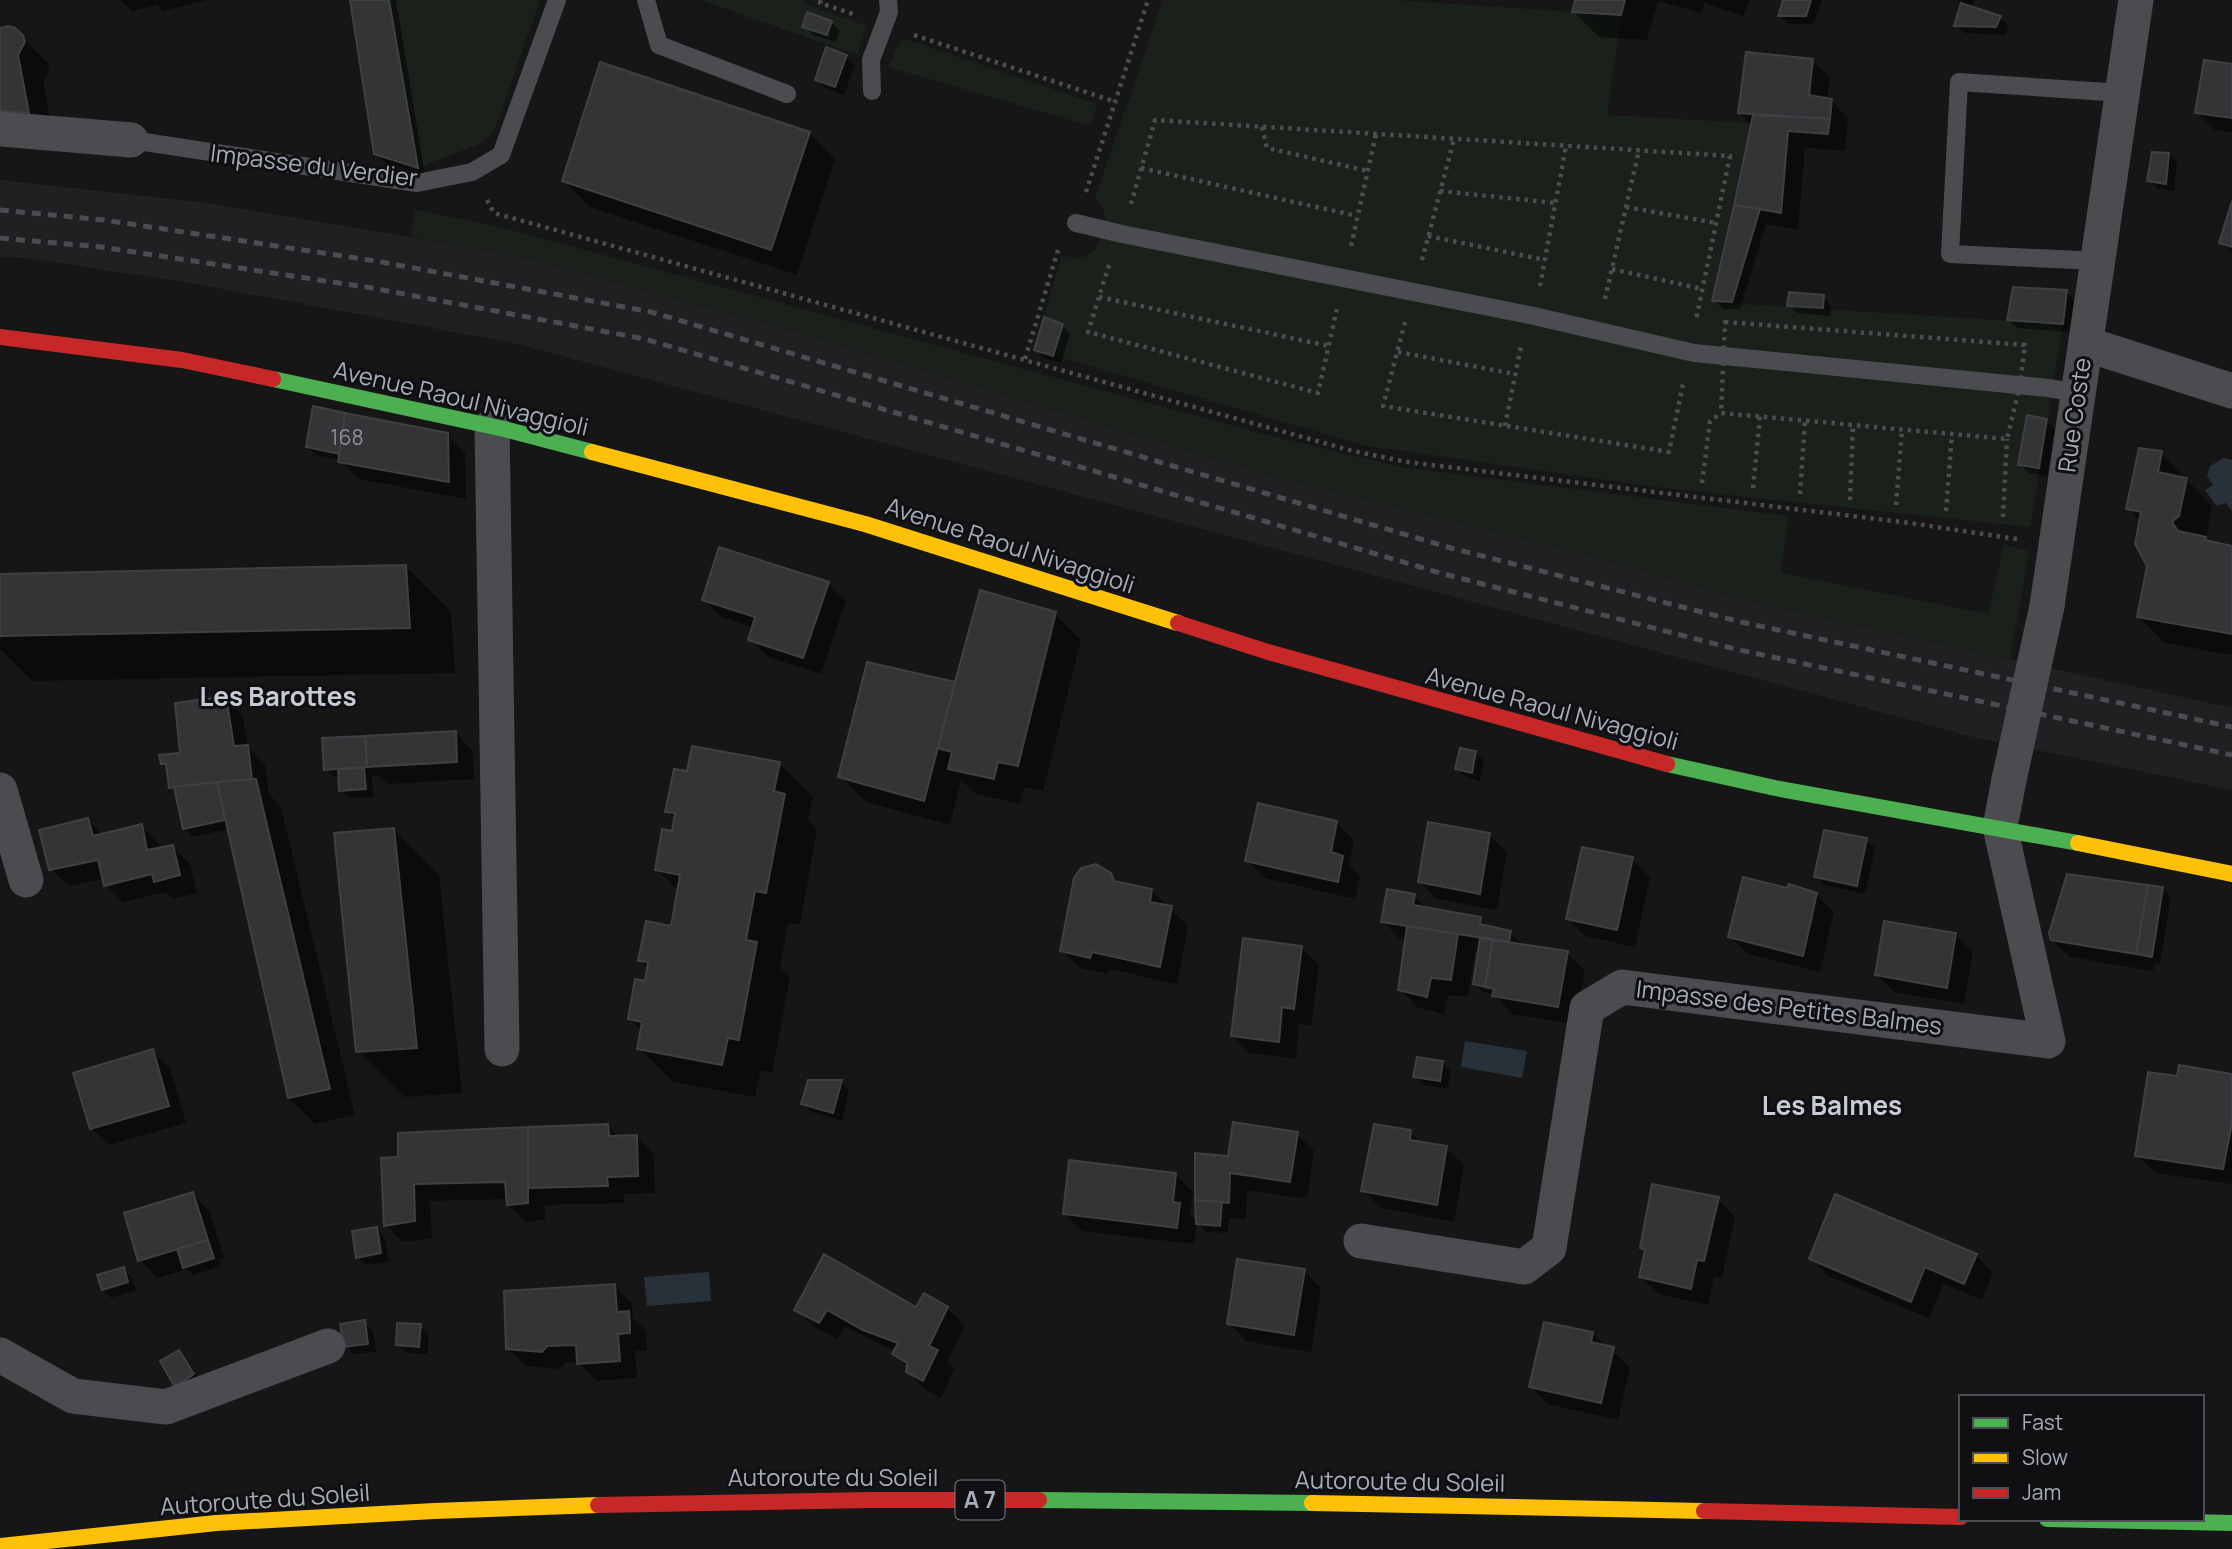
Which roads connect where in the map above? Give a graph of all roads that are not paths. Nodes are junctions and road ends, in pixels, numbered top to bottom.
1 (557, 0) edge
2 (646, 0) edge
3 (888, 0) edge
4 (2136, 0) edge
5 (872, 91) dead end
6 (2122, 93) junction
7 (787, 94) dead end
8 (0, 129) edge
9 (131, 141) joint
10 (1076, 223) road end
11 (2098, 261) junction
12 (0, 337) edge
13 (2086, 344) junction
14 (2232, 391) edge
15 (2078, 393) junction
16 (492, 426) junction
17 (0, 790) edge
18 (2000, 827) junction
19 (2232, 874) edge
20 (26, 880) dead end
21 (502, 1049) dead end
22 (1362, 1241) dead end
23 (328, 1346) dead end
24 (0, 1354) edge
25 (1959, 1517) edge
26 (2140, 1521) edge
27 (2232, 1523) edge
28 (0, 1546) edge

1 - 9 lane, Impasse du Verdier
2 - 7 lane
3 - 5 lane
4 - 6 street, Rue Coste
6 - 11 street, Rue Coste
6 - 11 lane
8 - 9 street, Impasse du Verdier
10 - 15 lane
11 - 13 street, Rue Coste
12 - 16 main road, Avenue Raoul Nivaggioli
13 - 14 street
13 - 15 street, Rue Coste
15 - 18 street, Rue Coste, bridge
16 - 18 main road, Avenue Raoul Nivaggioli
16 - 21 street
17 - 20 street
18 - 19 main road, Avenue Raoul Nivaggioli
18 - 22 street, Impasse des Petites Balmes
23 - 24 street
25 - 28 main road, Autoroute du Soleil / A 7
26 - 27 main road

